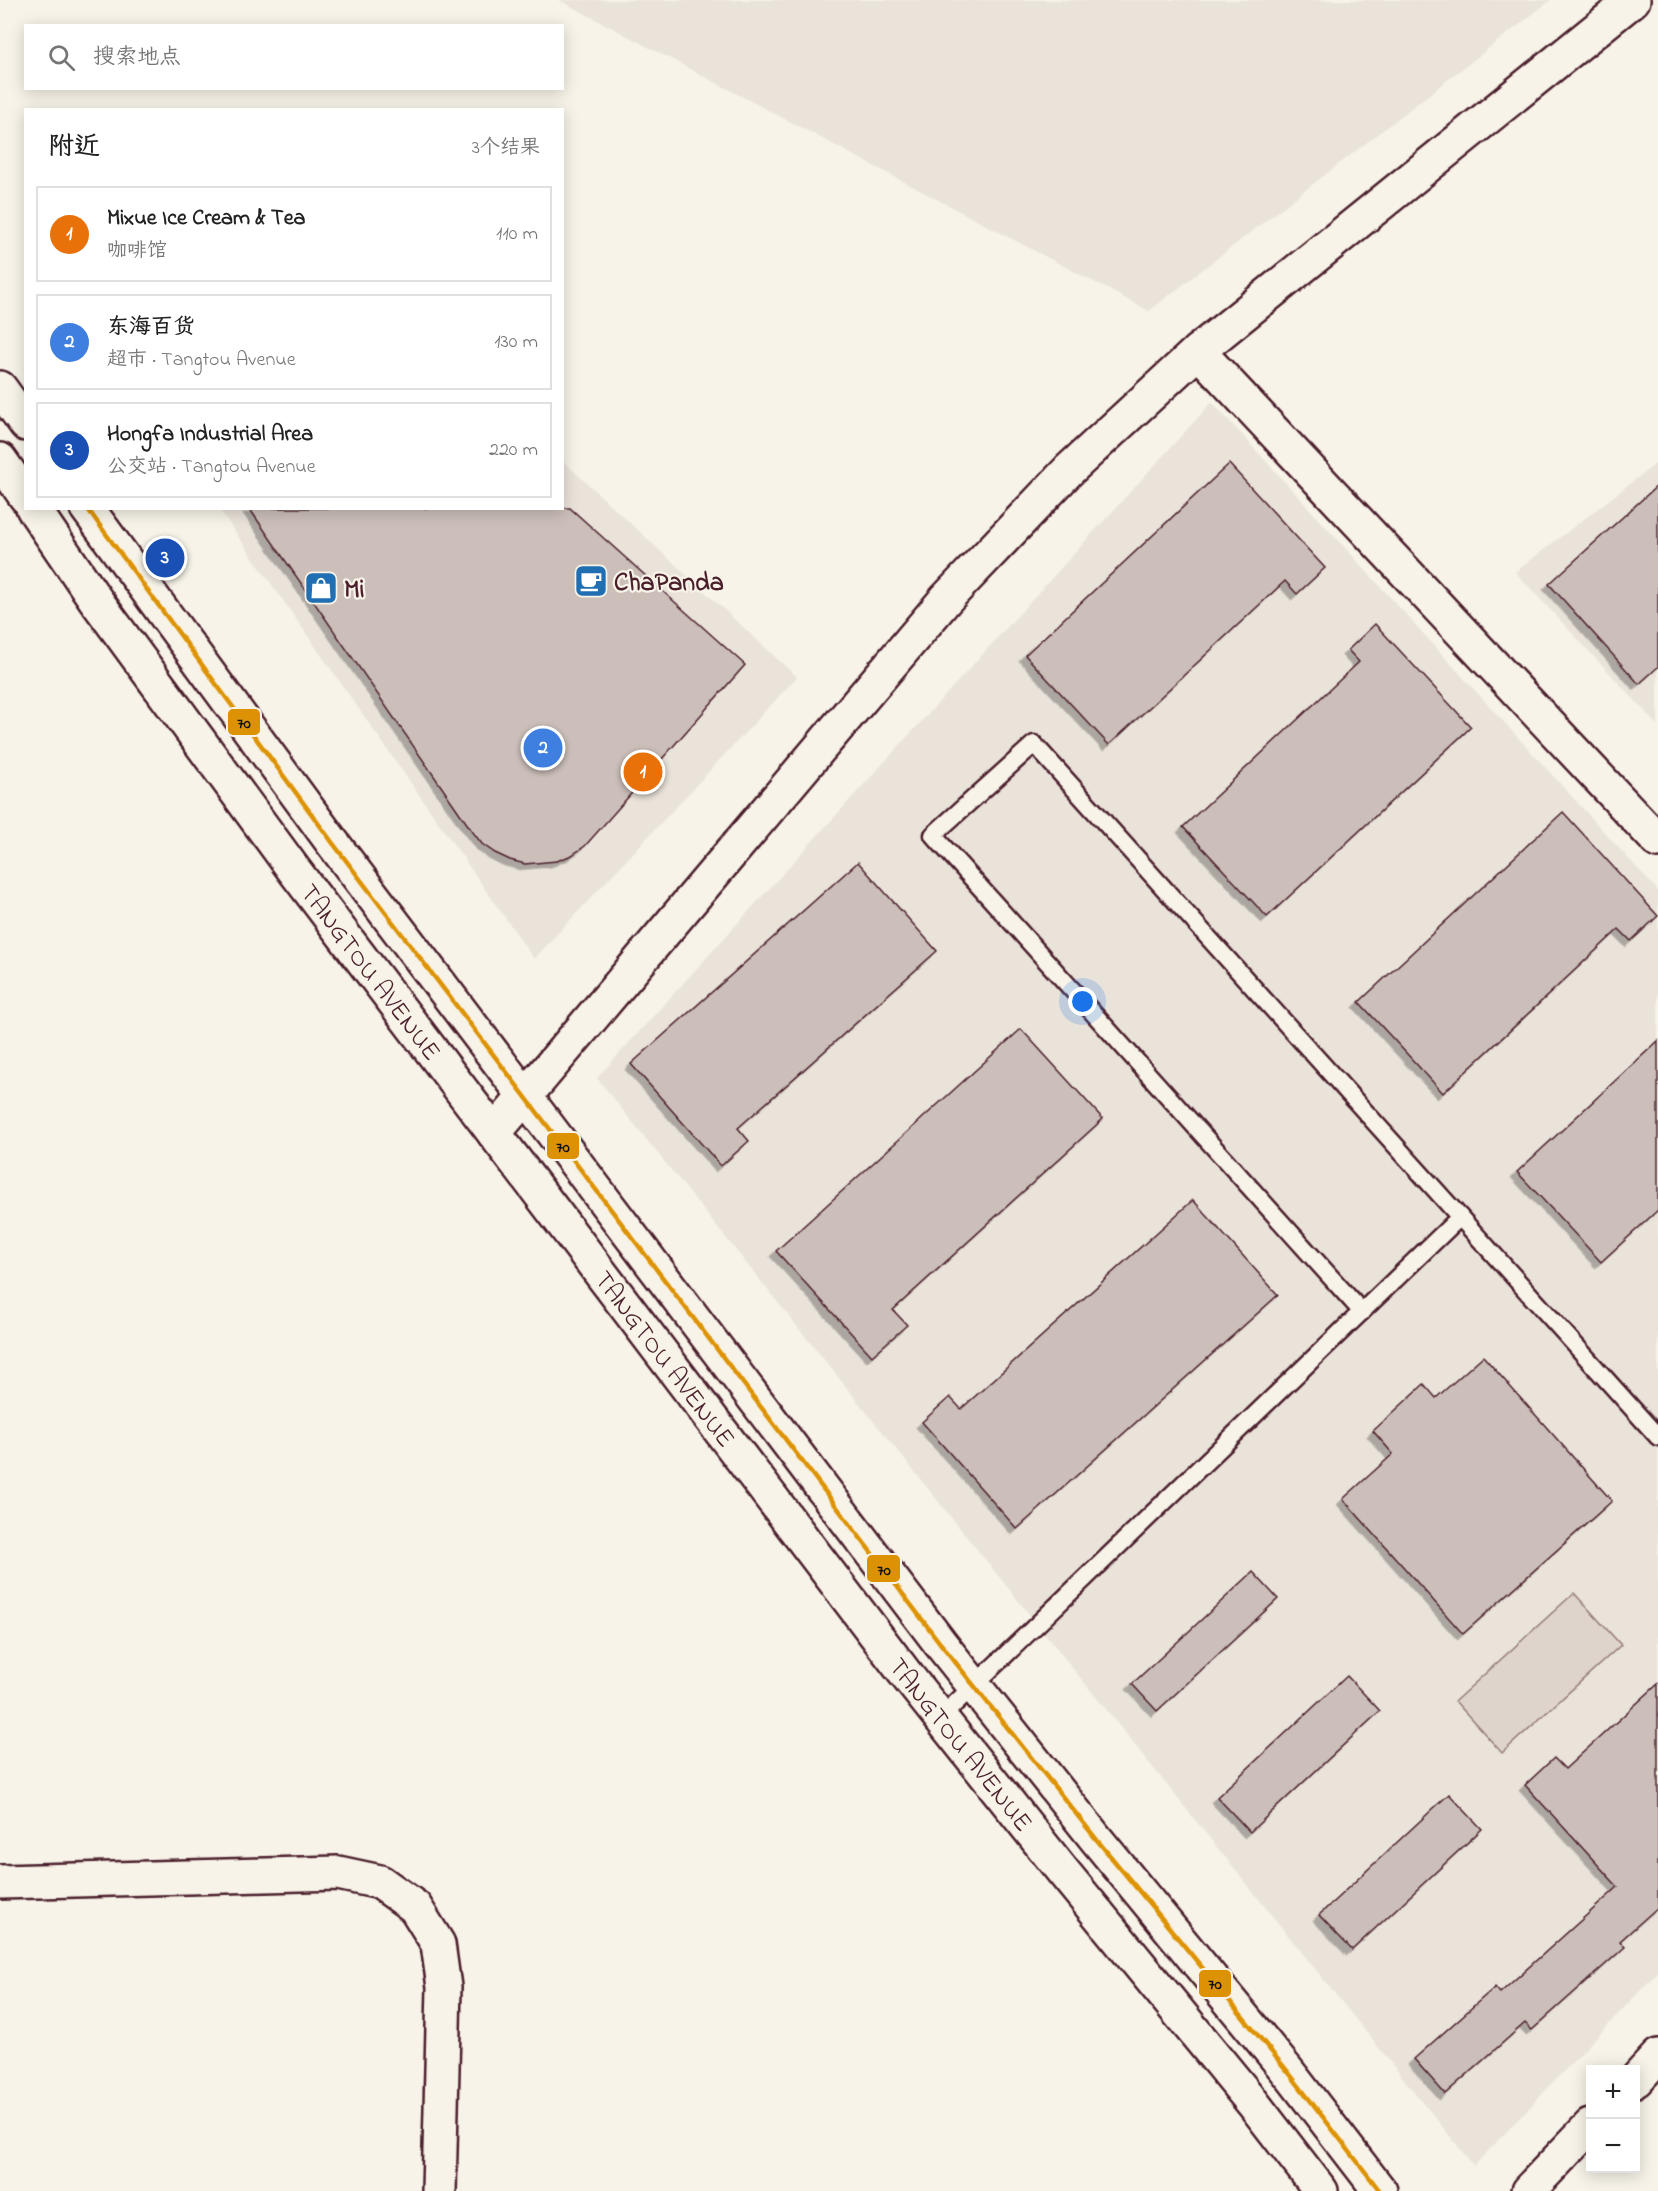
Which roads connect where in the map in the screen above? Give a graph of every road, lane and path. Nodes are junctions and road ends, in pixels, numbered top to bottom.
1 (1634, 0) edge
2 (1198, 351) junction
3 (0, 388) edge
4 (24, 421) edge
5 (0, 460) edge
6 (24, 494) edge
7 (34, 510) edge
8 (88, 510) edge
9 (1658, 841) edge
10 (525, 1095) junction
11 (494, 1133) junction
12 (1460, 1217) junction
13 (1362, 1312) junction
14 (1658, 1437) edge
15 (974, 1685) junction
16 (940, 1718) junction
17 (0, 1882) edge
18 (1658, 2056) edge
19 (1640, 2075) edge
20 (1586, 2131) edge
21 (439, 2191) edge
22 (1321, 2191) edge
23 (1380, 2191) edge
24 (1528, 2191) edge

1 - 2 main road
2 - 9 main road
2 - 10 main road
3 - 4 main road
5 - 6 main road
7 - 11 main road, TANGTOU AVENUE
8 - 10 main road, TANGTOU AVENUE
10 - 11 main road
10 - 15 main road, TANGTOU AVENUE
11 - 16 main road, TANGTOU AVENUE
12 - 13 lane
12 - 13 lane
12 - 14 lane
13 - 15 lane
15 - 16 lane
15 - 23 main road, TANGTOU AVENUE
16 - 22 main road, TANGTOU AVENUE
17 - 21 main road
18 - 19 main road
20 - 24 main road

